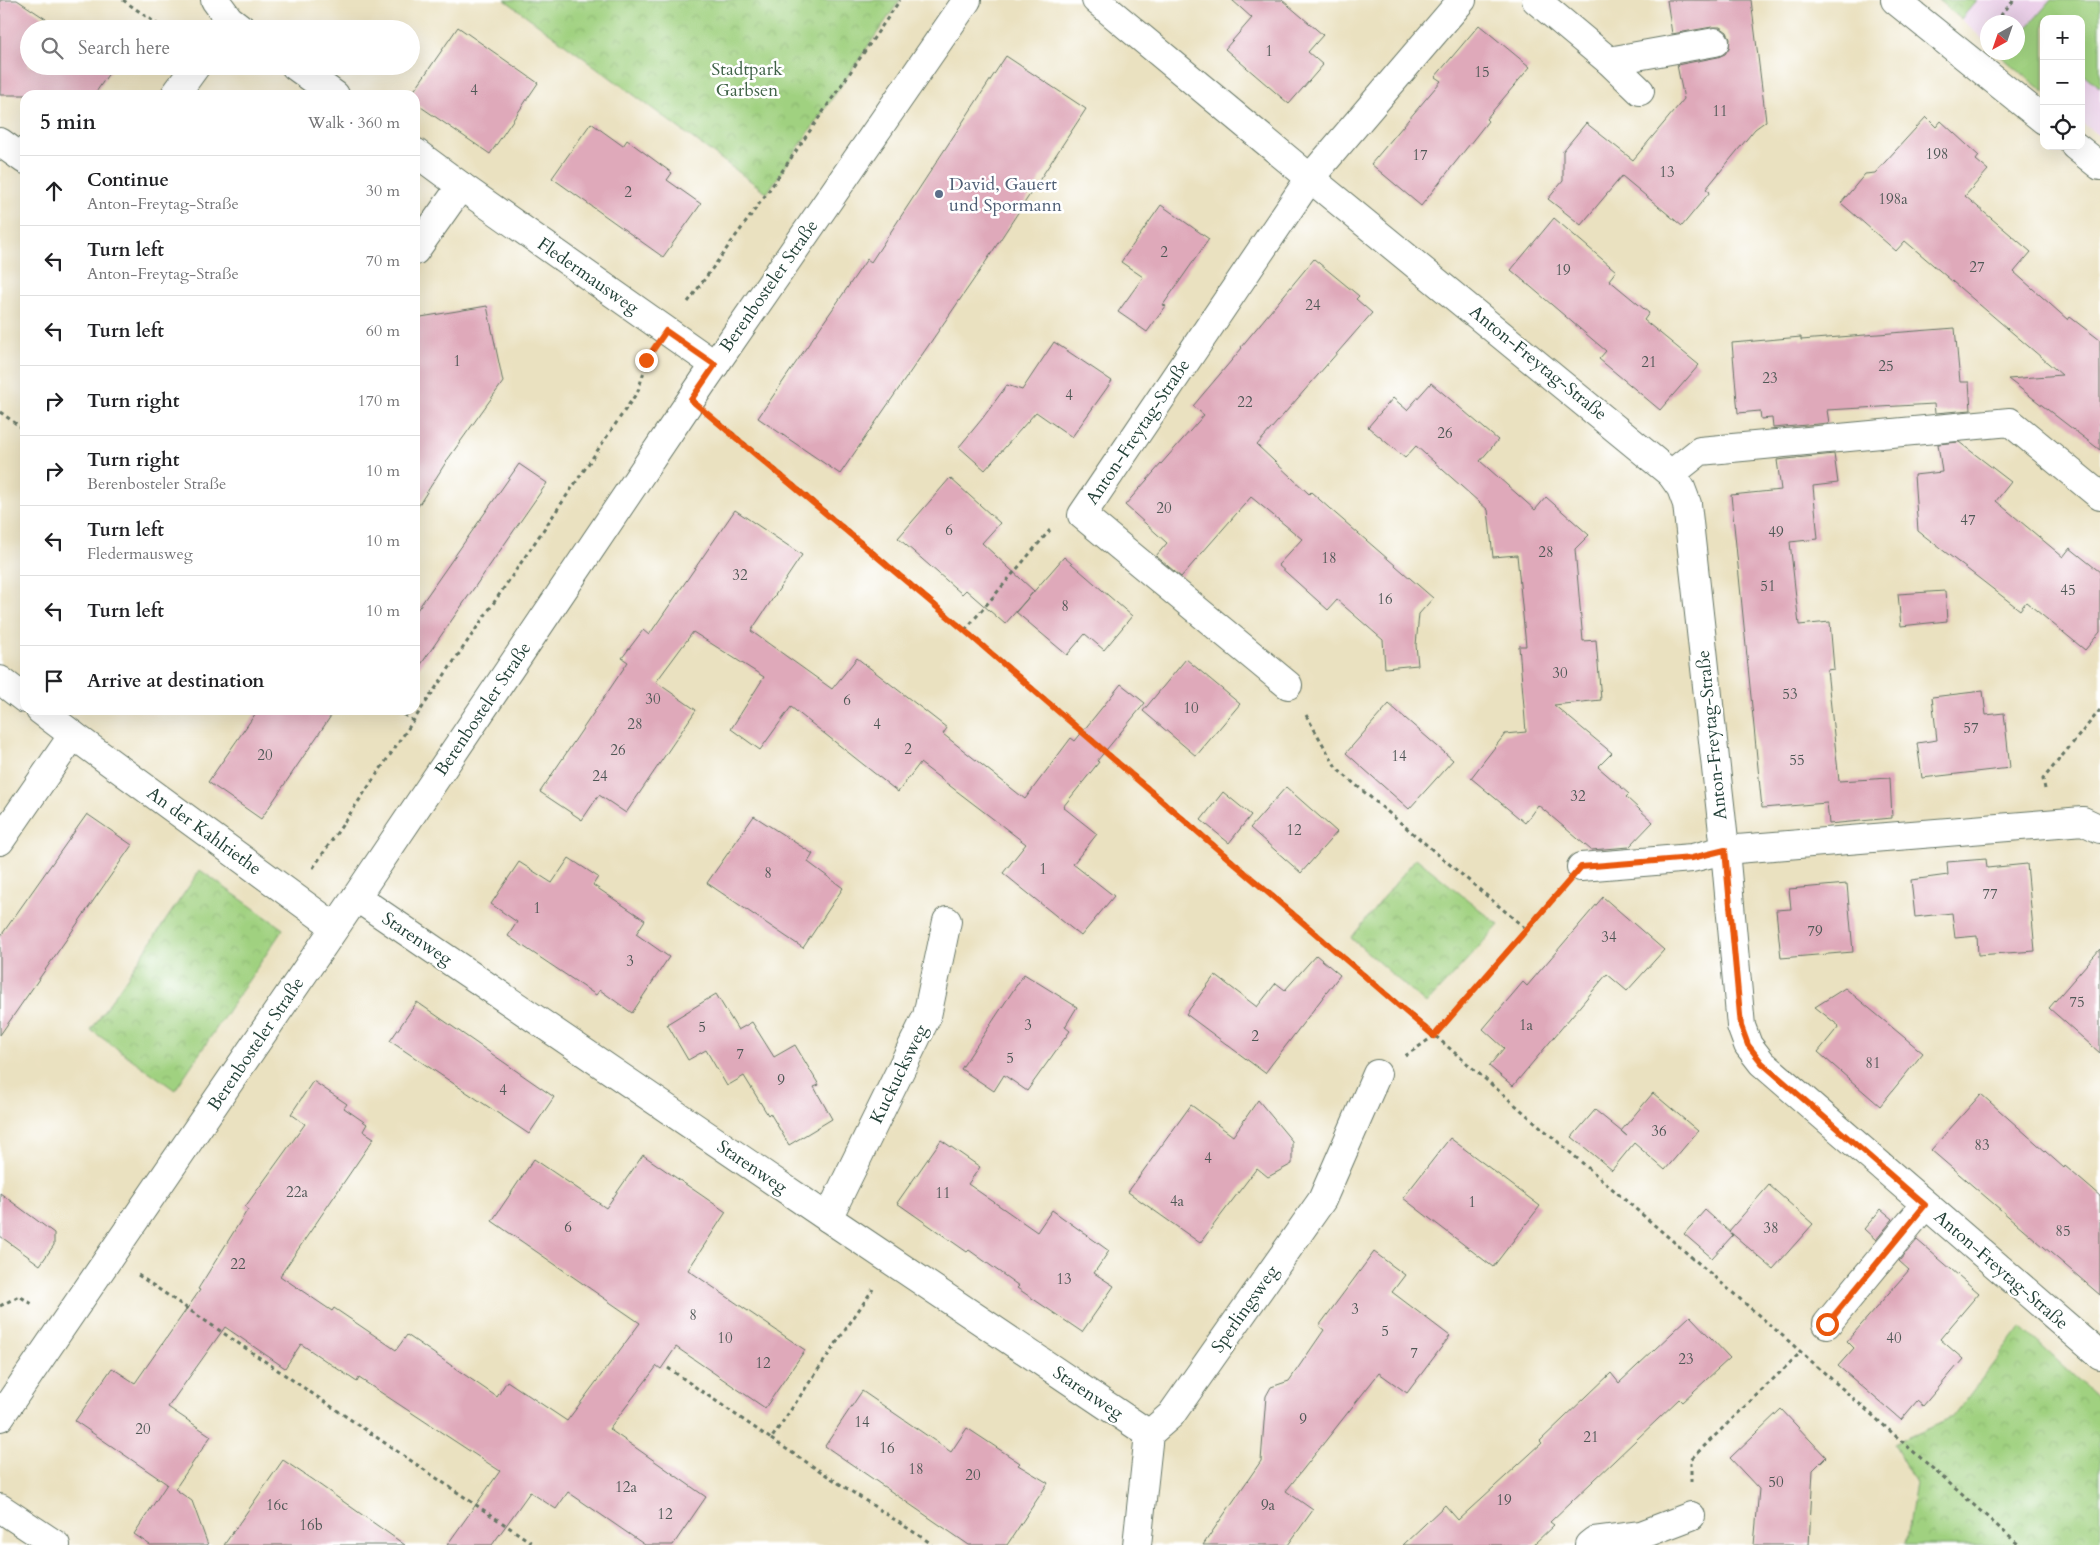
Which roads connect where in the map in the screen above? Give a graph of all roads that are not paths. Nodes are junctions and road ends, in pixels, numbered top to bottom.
1 (967, 0) edge
2 (1096, 0) edge
3 (1462, 0) edge
4 (1536, 0) edge
5 (1895, 0) edge
6 (1716, 42) dead end
7 (1609, 60) junction
8 (189, 75) edge
9 (307, 75) edge
10 (179, 90) edge
11 (328, 90) edge
12 (1640, 90) dead end
13 (2040, 117) edge
14 (0, 142) edge
15 (2080, 150) edge
16 (20, 156) edge
17 (420, 156) edge
18 (2100, 166) edge
19 (1310, 178) junction
20 (461, 186) junction
21 (420, 244) edge
22 (715, 365) junction
23 (1671, 474) junction
24 (2100, 496) edge
25 (0, 680) edge
26 (1288, 685) road end
27 (20, 695) edge
28 (47, 715) edge
29 (73, 735) junction
30 (2100, 829) edge
31 (0, 841) edge
32 (1725, 850) junction
33 (1581, 867) road end
34 (356, 897) junction
35 (948, 921) dead end
36 (335, 927) junction
37 (1377, 1074) dead end
38 (1925, 1205) junction
39 (828, 1218) junction
40 (1827, 1324) dead end
41 (2100, 1355) edge
42 (0, 1418) edge
43 (1149, 1434) junction
44 (0, 1508) edge
45 (1691, 1516) road end
46 (56, 1545) edge
47 (1138, 1545) edge
48 (1589, 1545) edge

1 - 22 street, Berenbosteler Straße
2 - 19 street, Anton-Freytag-Straße
3 - 19 street, Anton-Freytag-Straße
4 - 7 street
5 - 13 street
6 - 7 street
7 - 12 street
8 - 10 street
9 - 11 street
14 - 16 street
15 - 18 street
17 - 20 street, Fledermausweg
19 - 23 street, Anton-Freytag-Straße
19 - 26 street, Anton-Freytag-Straße
20 - 21 street
20 - 22 street, Fledermausweg
22 - 34 street, Berenbosteler Straße
23 - 24 street
23 - 32 street, Anton-Freytag-Straße
25 - 27 street
28 - 29 street, An der Kahlriethe
29 - 31 street
29 - 36 street, An der Kahlriethe
30 - 32 street
32 - 33 street
32 - 38 street, Anton-Freytag-Straße
34 - 36 street, Berenbosteler Straße
34 - 39 street, Starenweg
35 - 39 street, Kuckucksweg
36 - 42 street, Berenbosteler Straße
37 - 43 street, Sperlingsweg
38 - 40 street, Anton-Freytag-Straße
38 - 41 street, Anton-Freytag-Straße
39 - 43 street, Starenweg
43 - 47 street
44 - 46 street
45 - 48 street

